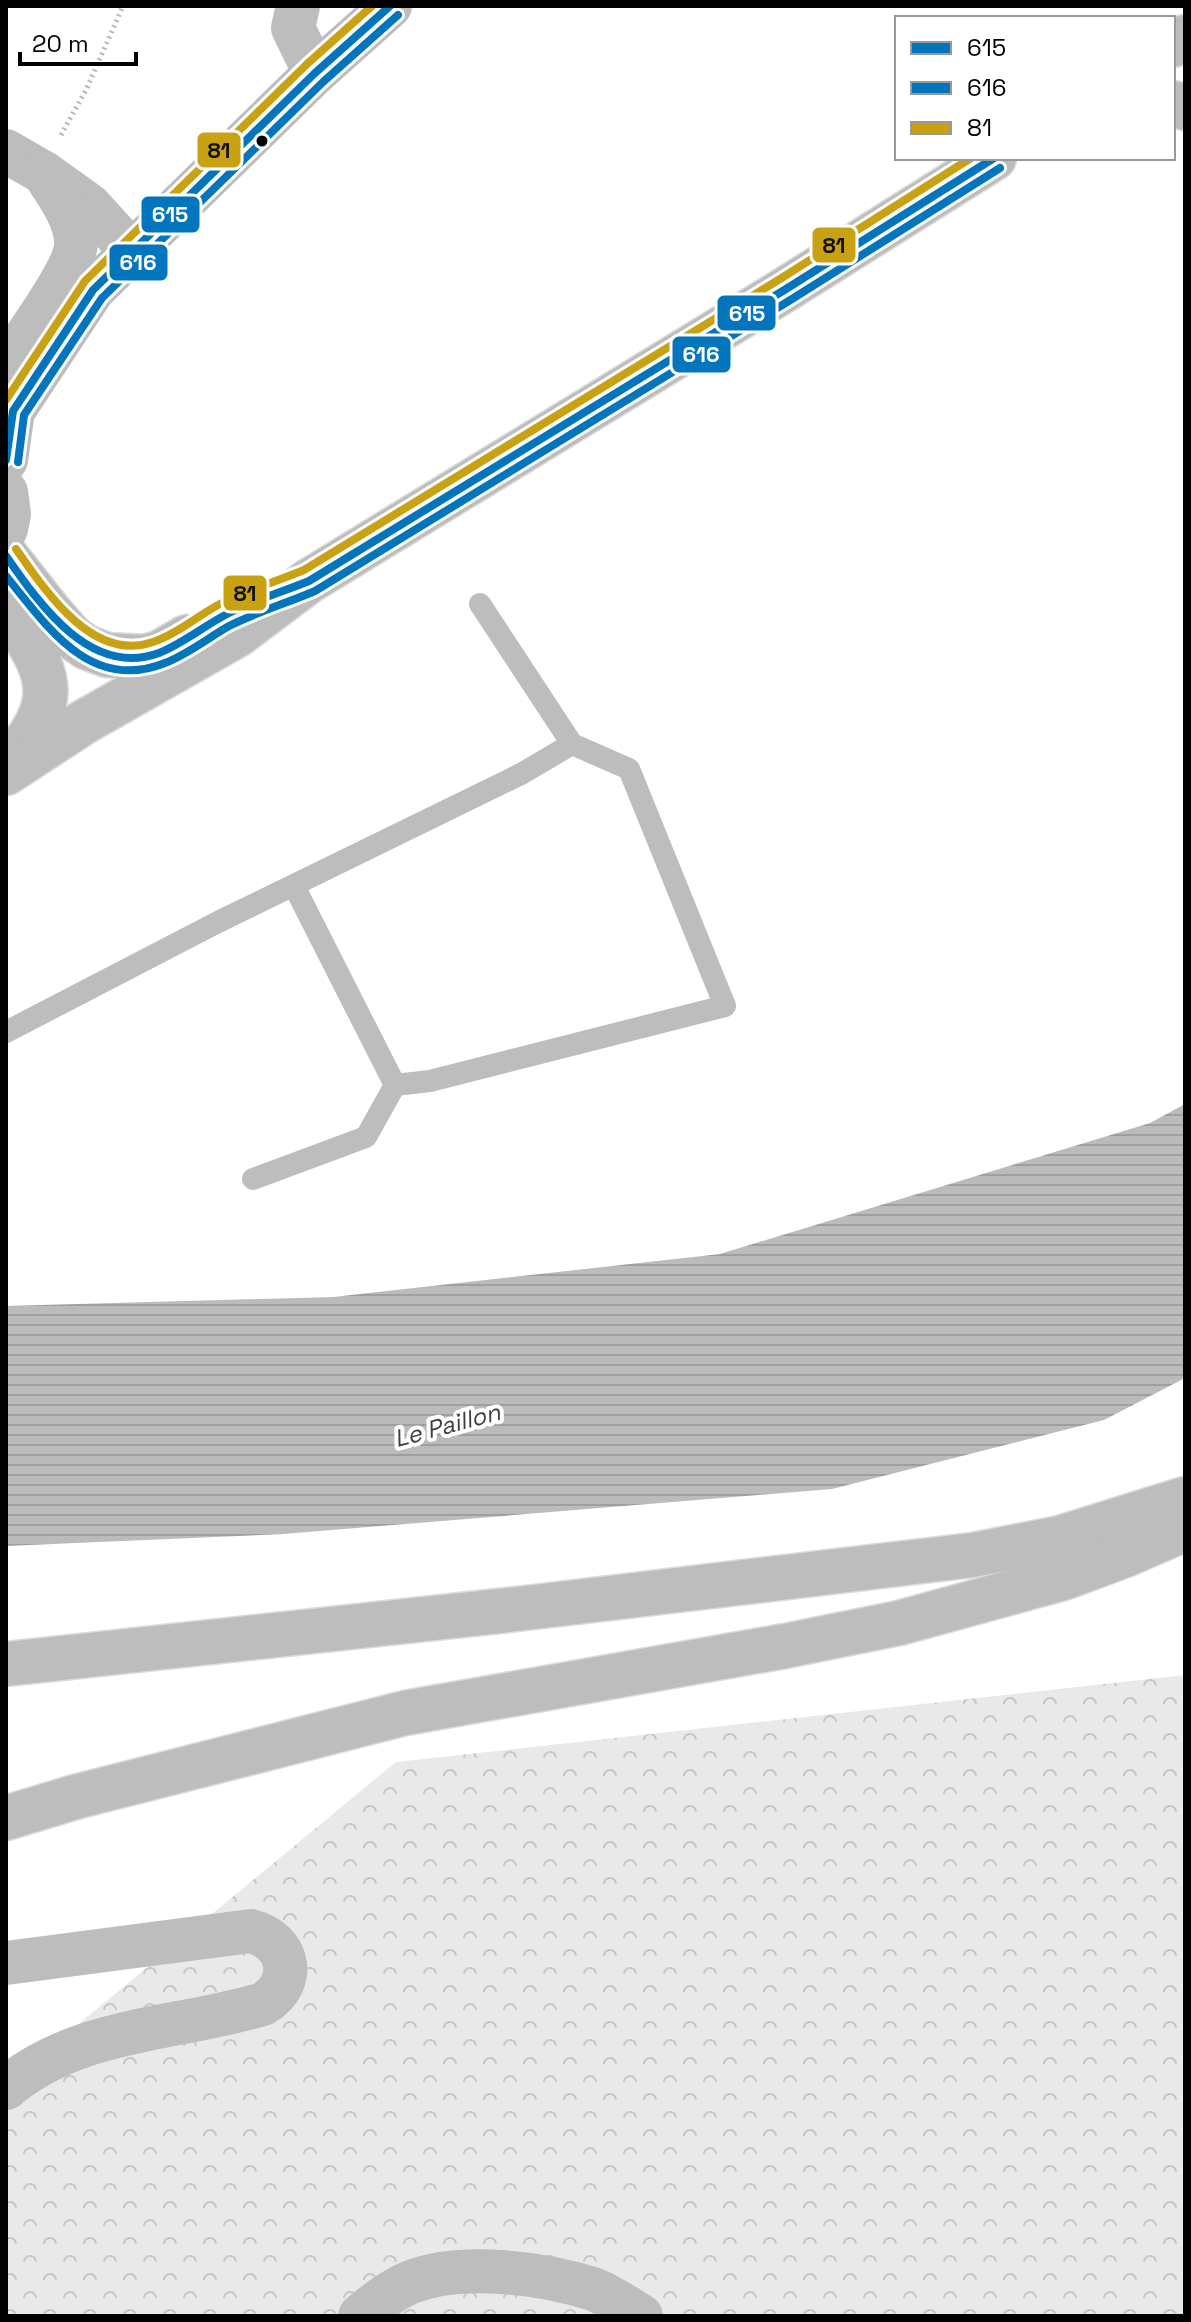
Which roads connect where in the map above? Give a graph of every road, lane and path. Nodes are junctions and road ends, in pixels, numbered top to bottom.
1 (123, 6) edge
2 (298, 6) edge
3 (390, 6) edge
4 (315, 73) junction
5 (6, 151) edge
6 (991, 160) edge
7 (44, 173) junction
8 (132, 252) junction
9 (6, 366) edge
10 (6, 460) edge
11 (6, 492) edge
12 (8, 549) edge
13 (309, 581) junction
14 (480, 604) dead end
15 (6, 609) edge
16 (56, 649) junction
17 (572, 744) junction
18 (6, 765) edge
19 (6, 773) edge
20 (294, 886) junction
21 (6, 1032) edge
22 (395, 1085) junction
23 (253, 1179) dead end
24 (1185, 1499) edge
25 (1185, 1529) edge
26 (6, 1664) edge
27 (6, 1818) edge
28 (6, 1963) edge
29 (6, 2088) edge
30 (360, 2316) edge
31 (641, 2316) edge

1 - 7 path
2 - 4 main road
3 - 4 main road
4 - 8 main road
5 - 7 main road
6 - 13 main road
7 - 8 main road
7 - 9 main road
8 - 10 main road
11 - 12 main road
12 - 16 main road
13 - 16 main road
13 - 19 main road
14 - 17 lane
15 - 16 main road
16 - 18 main road
17 - 20 lane
17 - 22 lane
20 - 21 lane
20 - 22 lane
22 - 23 lane
24 - 26 main road
25 - 27 main road
28 - 29 main road
30 - 31 main road

